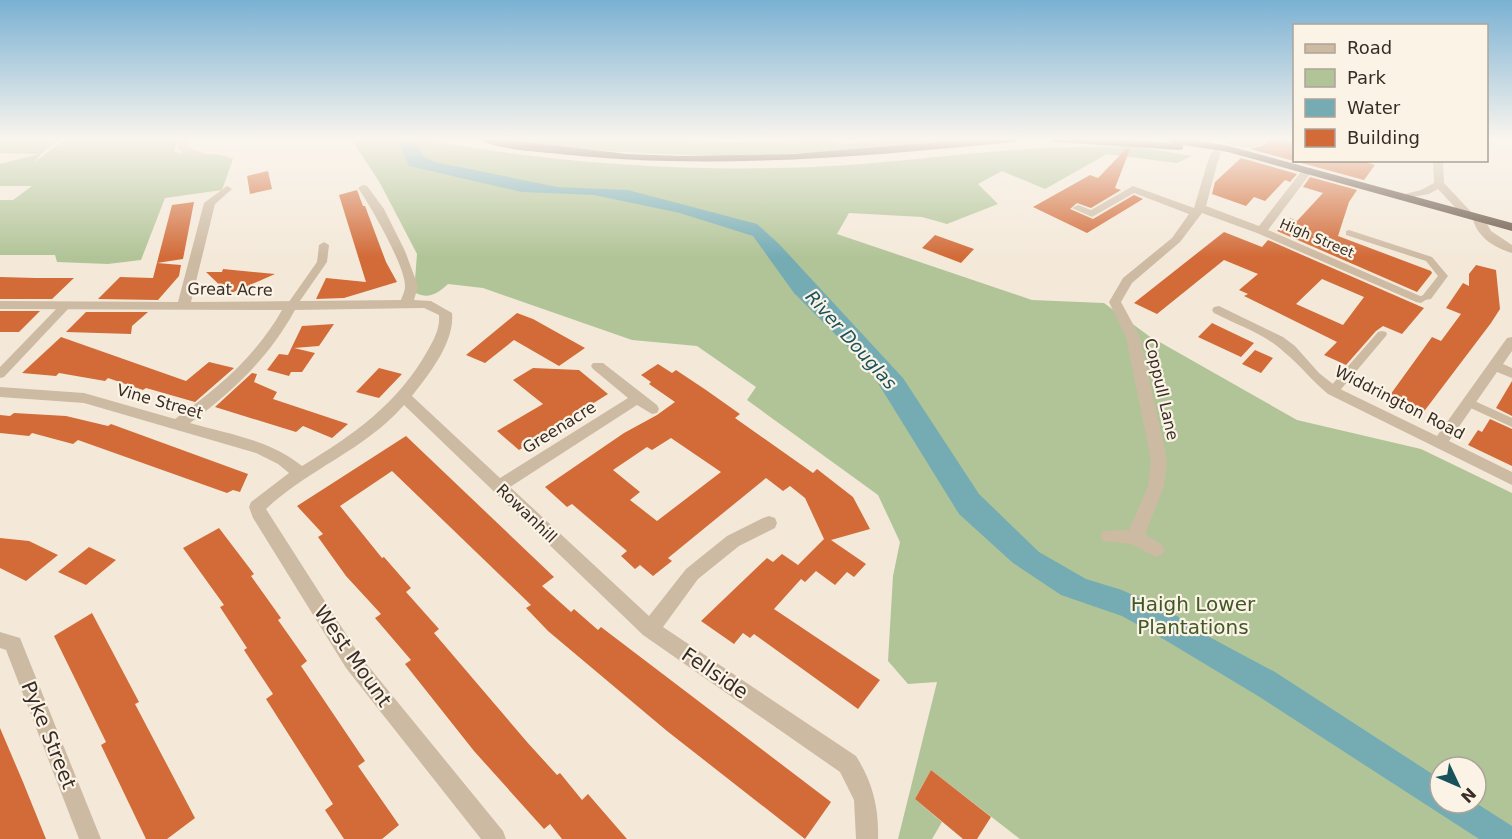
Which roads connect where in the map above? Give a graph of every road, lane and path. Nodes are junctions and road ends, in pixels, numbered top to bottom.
1 (1208, 178) edge
2 (1303, 178) edge
3 (1337, 178) edge
4 (1439, 178) edge
5 (1439, 184) junction
6 (363, 188) dead end
7 (227, 189) dead end
8 (1405, 197) junction
9 (1078, 208) dead end
10 (1198, 211) junction
11 (1474, 217) junction
12 (1512, 227) edge
13 (1261, 231) junction
14 (1349, 233) dead end
15 (324, 245) dead end
16 (1512, 249) edge
17 (1421, 299) joint
18 (0, 305) edge
19 (184, 305) junction
20 (406, 305) junction
21 (65, 306) junction
22 (291, 306) junction
23 (1219, 310) dead end
24 (1382, 334) dead end
25 (1512, 341) edge
26 (598, 366) dead end
27 (1495, 366) junction
28 (1512, 373) edge
29 (0, 374) edge
30 (1333, 391) junction
31 (0, 392) edge
32 (404, 398) junction
33 (638, 398) junction
34 (1468, 402) junction
35 (652, 409) dead end
36 (1512, 423) edge
37 (179, 424) junction
38 (1440, 443) junction
39 (301, 474) junction
40 (1512, 479) edge
41 (499, 486) junction
42 (769, 524) dead end
43 (1109, 536) dead end
44 (1135, 537) junction
45 (1156, 550) dead end
46 (650, 629) junction
47 (0, 640) edge
48 (90, 839) edge
49 (495, 839) edge
50 (867, 839) edge

1 - 10 street, Coppull Lane
2 - 13 street
3 - 8 highway
4 - 5 street
5 - 8 street
5 - 11 street
6 - 20 street
7 - 19 street
8 - 11 highway
9 - 10 street, High Street
10 - 13 street, High Street
10 - 44 street, Coppull Lane
11 - 12 highway
11 - 16 street
13 - 17 street, High Street
14 - 17 lane
15 - 22 lane
18 - 21 street, Great Acre
19 - 21 street, Great Acre
19 - 22 street, Great Acre
20 - 22 street, Great Acre
20 - 32 street, Great Acre
21 - 29 lane
22 - 37 street
23 - 30 street, Widdrington Road
24 - 30 lane
25 - 27 street
26 - 33 street
27 - 28 street
27 - 34 street
30 - 38 street, Widdrington Road
31 - 37 street, Vine Street
32 - 39 street
32 - 41 street, Rowanhill
33 - 35 street
33 - 41 street, Greenacre
34 - 36 lane
34 - 38 street
37 - 39 street, Vine Street
38 - 40 street, Widdrington Road
39 - 49 street, West Mount
41 - 46 street, Rowanhill
42 - 46 street
43 - 44 street
44 - 45 street
46 - 50 street, Fellside
47 - 48 street, Pyke Street

